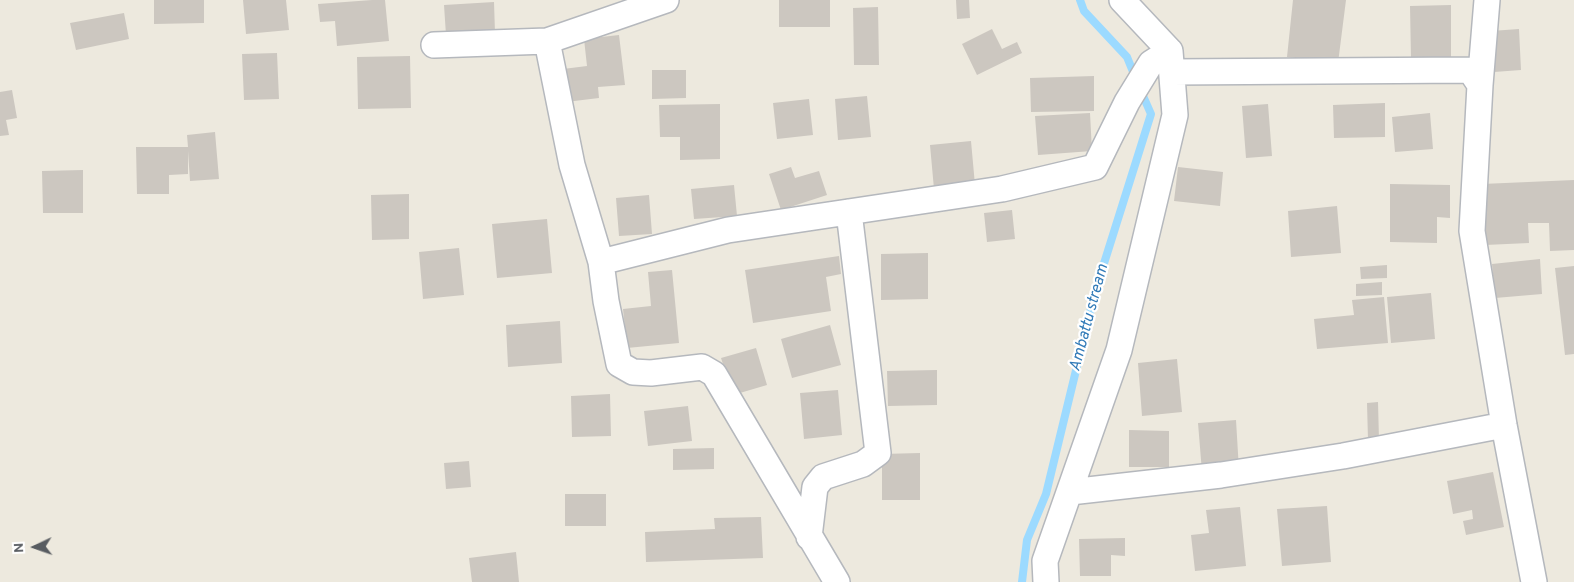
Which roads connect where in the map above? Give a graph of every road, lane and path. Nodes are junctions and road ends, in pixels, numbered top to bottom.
1 (666, 0) edge
2 (1122, 0) edge
3 (1487, 0) edge
4 (547, 41) junction
5 (434, 45) dead end
6 (1164, 62) junction
7 (1480, 85) junction
8 (849, 212) junction
9 (601, 262) junction
10 (1504, 425) junction
11 (1070, 492) junction
12 (809, 537) junction
13 (830, 578) edge
14 (1046, 582) edge
15 (1534, 582) edge

1 - 4 street
2 - 6 street
3 - 7 street
4 - 5 street
4 - 9 street
6 - 7 street
6 - 8 street
6 - 11 street
7 - 10 street
8 - 9 street
8 - 12 street
9 - 12 street
10 - 11 street
10 - 15 street
11 - 14 street
12 - 13 street

